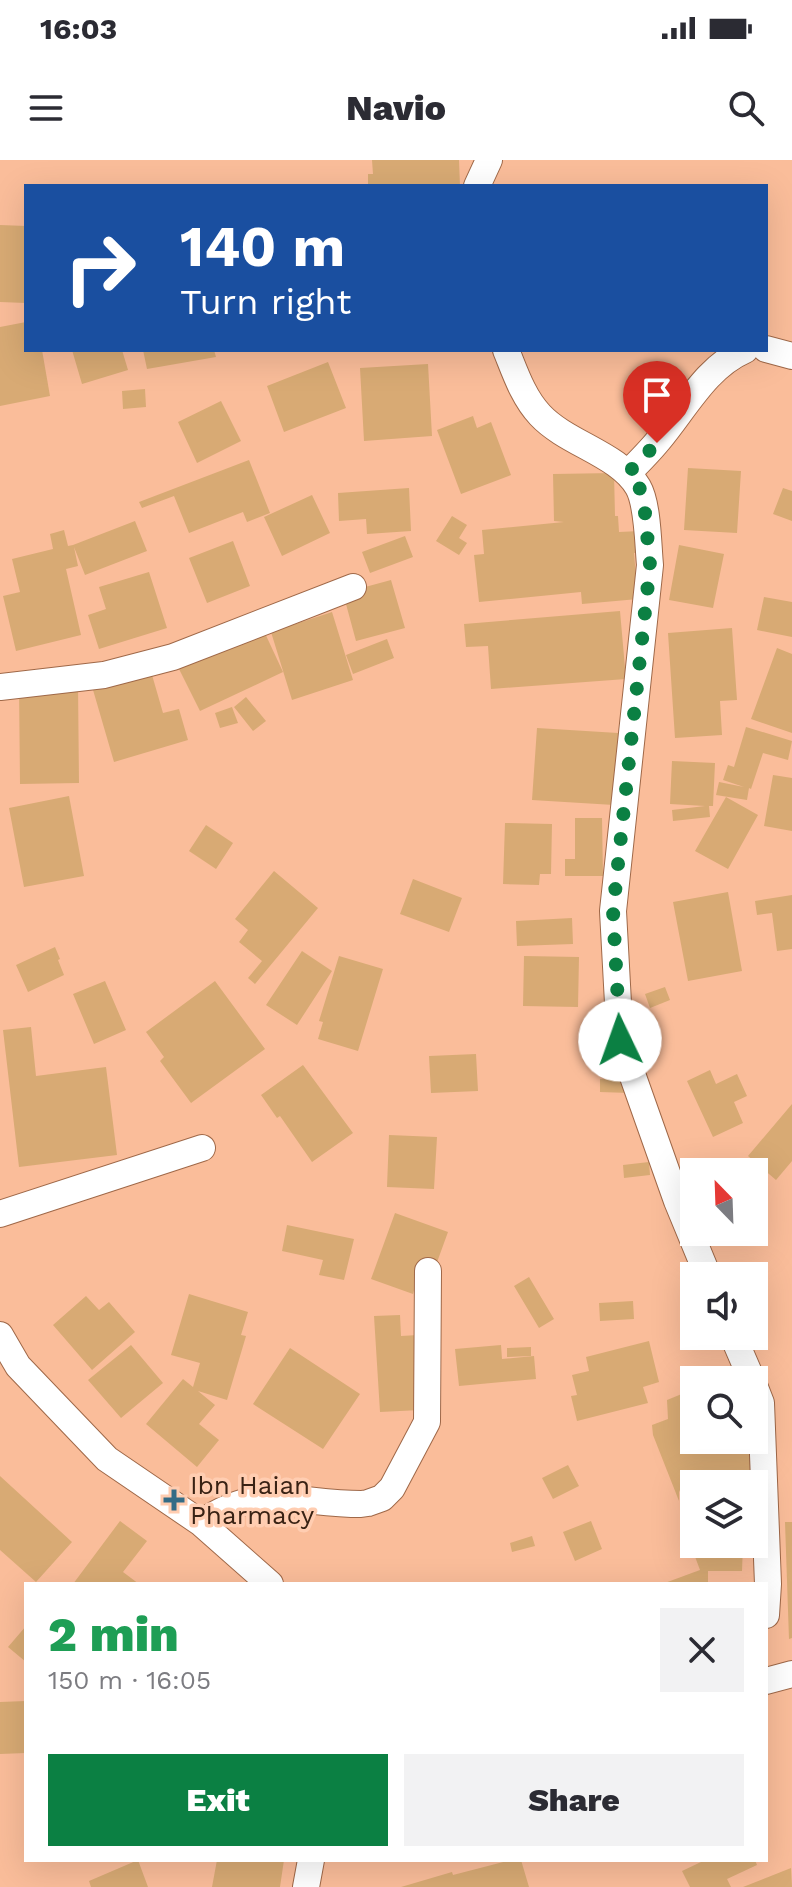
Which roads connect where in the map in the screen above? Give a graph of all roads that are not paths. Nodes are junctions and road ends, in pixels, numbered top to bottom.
1 (489, 160) edge
2 (478, 184) edge
3 (768, 350) edge
4 (507, 352) edge
5 (741, 352) edge
6 (792, 356) edge
7 (628, 473) junction
8 (353, 587) dead end
9 (0, 687) edge
10 (202, 1148) dead end
11 (0, 1214) edge
12 (702, 1262) edge
13 (428, 1271) dead end
14 (0, 1335) edge
15 (763, 1454) edge
16 (201, 1523) junction
17 (268, 1582) edge
18 (768, 1582) edge
19 (792, 1674) edge
20 (768, 1680) edge
21 (311, 1862) edge
22 (306, 1887) edge

1 - 2 street
3 - 6 street
4 - 7 street
5 - 7 street
7 - 12 street
8 - 9 street
10 - 11 street
13 - 16 street
14 - 16 street
15 - 18 street
16 - 17 street
19 - 20 street
21 - 22 street

